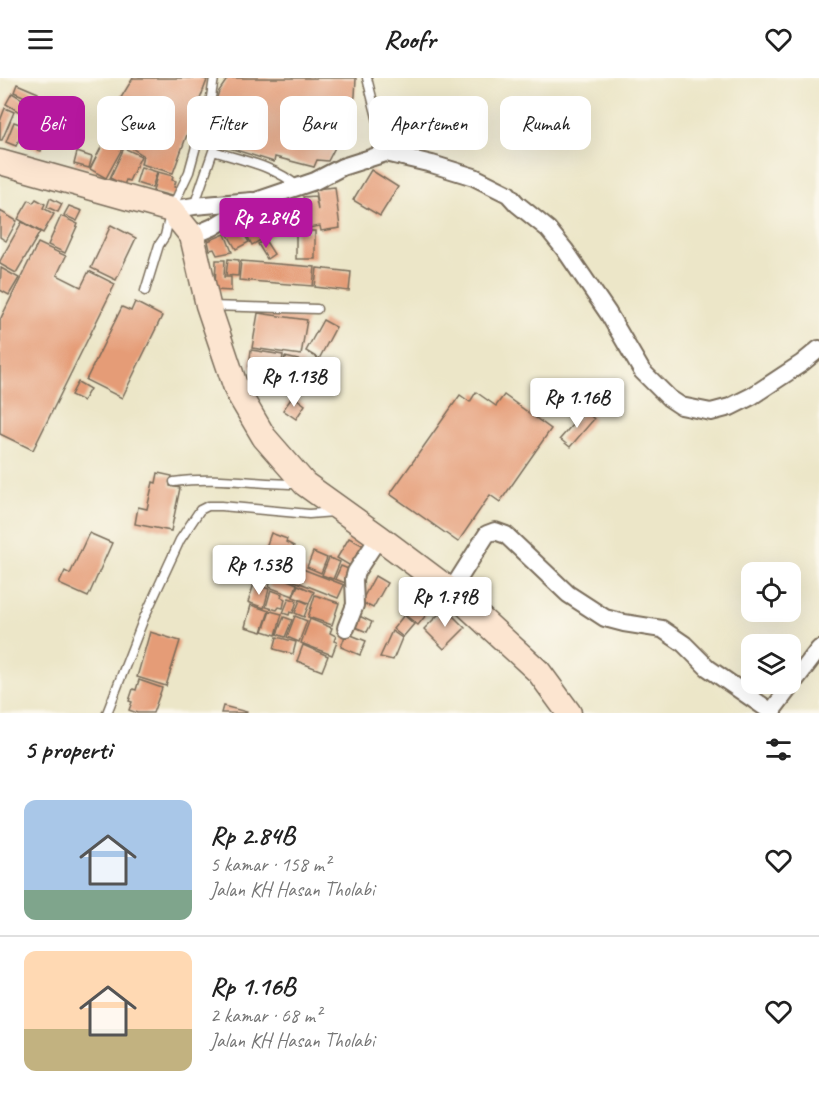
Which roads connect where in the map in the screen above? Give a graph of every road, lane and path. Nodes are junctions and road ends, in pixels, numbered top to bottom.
1 (214, 78) edge
2 (367, 78) edge
3 (387, 153) junction
4 (1, 164) edge
5 (297, 187) junction
6 (256, 201) junction
7 (183, 208) junction
8 (192, 236) junction
9 (145, 291) dead end
10 (208, 305) junction
11 (317, 309) dead end
12 (819, 349) edge
13 (174, 482) dead end
14 (305, 484) junction
15 (340, 511) junction
16 (380, 537) junction
17 (452, 591) junction
18 (346, 628) dead end
19 (819, 649) edge
20 (772, 712) edge
21 (106, 713) edge
22 (569, 713) edge

1 - 7 lane
2 - 3 lane
3 - 5 street
3 - 12 street
4 - 7 main road
5 - 6 street
5 - 7 lane
6 - 7 street
6 - 8 street
7 - 8 main road
7 - 9 lane
8 - 10 main road
10 - 11 lane
10 - 14 main road
13 - 14 lane
14 - 15 main road
15 - 16 main road
15 - 21 lane
16 - 17 main road
16 - 18 street
17 - 20 street
17 - 22 main road
19 - 20 street

